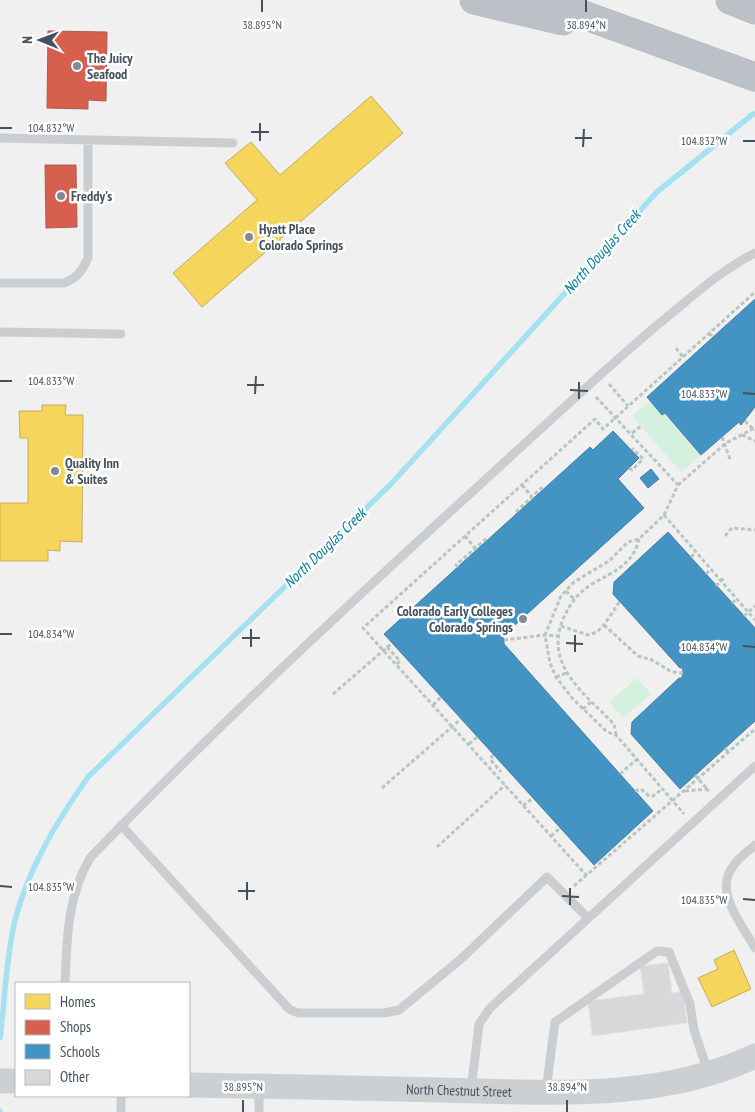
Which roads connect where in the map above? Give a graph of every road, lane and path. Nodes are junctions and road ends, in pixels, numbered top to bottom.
1 (474, 0) edge
2 (542, 0) edge
3 (730, 0) edge
4 (755, 10) edge
5 (677, 47) junction
6 (755, 77) edge
7 (0, 138) edge
8 (88, 140) junction
9 (233, 142) dead end
10 (755, 252) edge
11 (0, 283) edge
12 (755, 292) edge
13 (0, 332) edge
14 (709, 333) junction
15 (122, 334) dead end
16 (713, 337) dead end
17 (676, 348) dead end
18 (683, 357) junction
19 (601, 374) junction
20 (661, 377) junction
21 (664, 381) dead end
22 (587, 388) junction
23 (628, 406) junction
24 (616, 417) junction
25 (745, 421) dead end
26 (641, 426) dead end
27 (754, 429) edge
28 (632, 433) junction
29 (742, 434) junction
30 (722, 437) dead end
31 (726, 442) junction
32 (755, 442) edge
33 (632, 448) dead end
34 (730, 459) dead end
35 (629, 468) dead end
36 (522, 484) junction
37 (678, 485) junction
38 (543, 490) dead end
39 (532, 497) junction
40 (518, 512) dead end
41 (664, 515) junction
42 (755, 530) edge
43 (465, 536) junction
44 (725, 536) dead end
45 (488, 539) dead end
46 (639, 539) junction
47 (475, 548) junction
48 (696, 553) junction
49 (690, 557) dead end
50 (458, 567) dead end
51 (710, 570) junction
52 (706, 574) dead end
53 (724, 578) dead end
54 (721, 581) junction
55 (716, 586) dead end
56 (566, 591) junction
57 (574, 599) junction
58 (737, 599) junction
59 (620, 601) dead end
60 (732, 603) dead end
61 (755, 606) edge
62 (748, 612) junction
63 (744, 616) dead end
64 (755, 620) edge
65 (604, 625) junction
66 (561, 626) junction
67 (546, 635) junction
68 (557, 636) junction
69 (504, 640) dead end
70 (392, 643) dead end
71 (387, 647) junction
72 (382, 650) junction
73 (396, 665) junction
74 (683, 673) dead end
75 (566, 674) junction
76 (556, 677) junction
77 (333, 694) dead end
78 (441, 697) dead end
79 (592, 701) junction
80 (433, 705) junction
81 (583, 709) junction
82 (461, 719) dead end
83 (453, 726) junction
84 (755, 729) edge
85 (616, 735) junction
86 (477, 737) dead end
87 (469, 744) junction
88 (725, 748) dead end
89 (728, 752) junction
90 (494, 755) dead end
91 (637, 760) junction
92 (755, 766) edge
93 (506, 768) dead end
94 (501, 772) junction
95 (620, 774) dead end
96 (695, 775) dead end
97 (497, 776) junction
98 (699, 779) junction
99 (505, 785) junction
100 (382, 788) dead end
101 (662, 789) junction
102 (708, 789) junction
103 (635, 791) dead end
104 (685, 791) junction
105 (532, 798) dead end
106 (717, 801) junction
107 (673, 802) junction
108 (523, 806) junction
109 (692, 824) junction
110 (121, 825) junction
111 (560, 828) dead end
112 (551, 836) junction
113 (755, 845) edge
114 (436, 847) dead end
115 (587, 876) junction
116 (562, 892) junction
117 (588, 918) junction
118 (755, 948) edge
119 (65, 982) edge
120 (754, 1061) edge
121 (709, 1074) junction
122 (0, 1081) edge
123 (15, 1081) edge
124 (190, 1085) edge
125 (259, 1086) junction
126 (472, 1090) junction
127 (546, 1092) junction
128 (121, 1097) edge
129 (120, 1112) edge
130 (259, 1112) edge

1 - 5 highway
2 - 5 highway
3 - 4 highway
5 - 6 highway
7 - 8 lane
8 - 9 lane
8 - 11 lane
10 - 19 lane
12 - 14 path
13 - 15 lane
14 - 16 path
14 - 18 path
17 - 18 path
18 - 20 path
19 - 22 lane
19 - 23 path
20 - 21 path
20 - 23 path
22 - 24 path
22 - 110 lane
23 - 24 path
24 - 28 path
24 - 36 path
25 - 27 path
26 - 28 path
27 - 29 path
28 - 37 path
29 - 31 path
29 - 32 path
30 - 31 path
31 - 34 path
31 - 37 path
33 - 35 path
36 - 39 path
36 - 43 path
37 - 41 path
38 - 39 path
39 - 40 path
41 - 46 path
41 - 48 path
42 - 44 path
43 - 47 path
43 - 72 path
45 - 47 path
46 - 56 path
46 - 57 path
47 - 50 path
48 - 49 path
48 - 51 path
51 - 52 path
51 - 54 path
53 - 54 path
54 - 55 path
54 - 58 path
56 - 57 path
56 - 67 path
57 - 66 path
58 - 60 path
58 - 62 path
59 - 65 path
61 - 62 path
62 - 63 path
62 - 64 path
65 - 66 path
65 - 74 path
66 - 68 path
67 - 68 path
67 - 69 path
67 - 76 path
68 - 75 path
70 - 71 path
71 - 72 path
71 - 73 path
72 - 73 path
72 - 77 path
73 - 80 path
75 - 76 path
75 - 79 path
76 - 81 path
78 - 80 path
79 - 81 path
79 - 85 path
80 - 83 path
81 - 85 path
82 - 83 path
83 - 87 path
83 - 100 path
84 - 89 path
85 - 91 path
86 - 87 path
87 - 97 path
88 - 89 path
89 - 98 path
90 - 94 path
91 - 95 path
91 - 101 path
92 - 106 lane
93 - 94 path
94 - 97 path
96 - 98 path
97 - 99 path
98 - 102 path
98 - 104 path
99 - 108 path
99 - 114 path
101 - 103 path
101 - 107 path
102 - 104 path
102 - 106 path
104 - 107 path
105 - 108 path
106 - 109 lane
107 - 109 path
107 - 115 path
108 - 112 path
109 - 117 lane
110 - 116 lane
110 - 119 lane
111 - 112 path
112 - 115 path
113 - 118 lane
115 - 116 path
116 - 117 lane
117 - 126 lane
120 - 121 main road, North Chestnut Street
121 - 127 main road, North Chestnut Street
121 - 127 lane
122 - 123 main road
124 - 125 main road, North Chestnut Street
125 - 126 main road, North Chestnut Street
125 - 130 lane
126 - 127 main road, North Chestnut Street
128 - 129 lane

